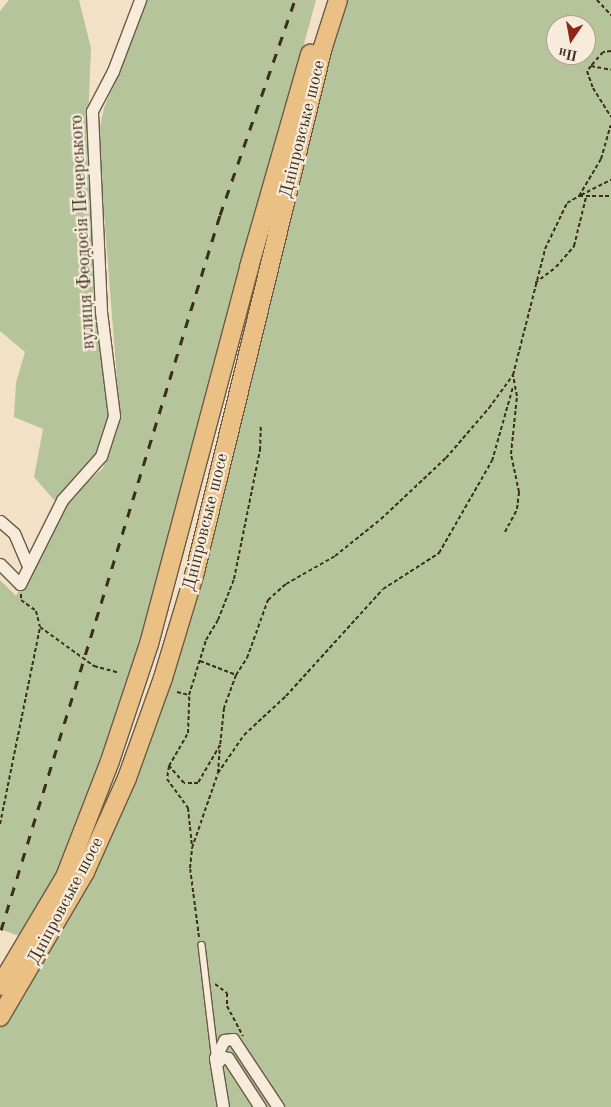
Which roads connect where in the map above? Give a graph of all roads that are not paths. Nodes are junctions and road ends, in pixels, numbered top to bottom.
1 (140, 0) edge
2 (325, 0) edge
3 (338, 0) edge
4 (0, 521) edge
5 (0, 564) edge
6 (28, 566) junction
7 (202, 945) road end
8 (0, 986) edge
9 (0, 1017) edge
10 (216, 1061) junction
11 (223, 1107) edge
12 (260, 1107) edge
13 (278, 1107) edge

1 - 6 street, вулиця Феодосія Печерського
2 - 8 main road, Дніпровське шосе
3 - 9 main road, Дніпровське шосе
4 - 6 street
5 - 6 street, вулиця Феодосія Печерського
7 - 10 lane
10 - 11 street
10 - 12 street
10 - 13 street

